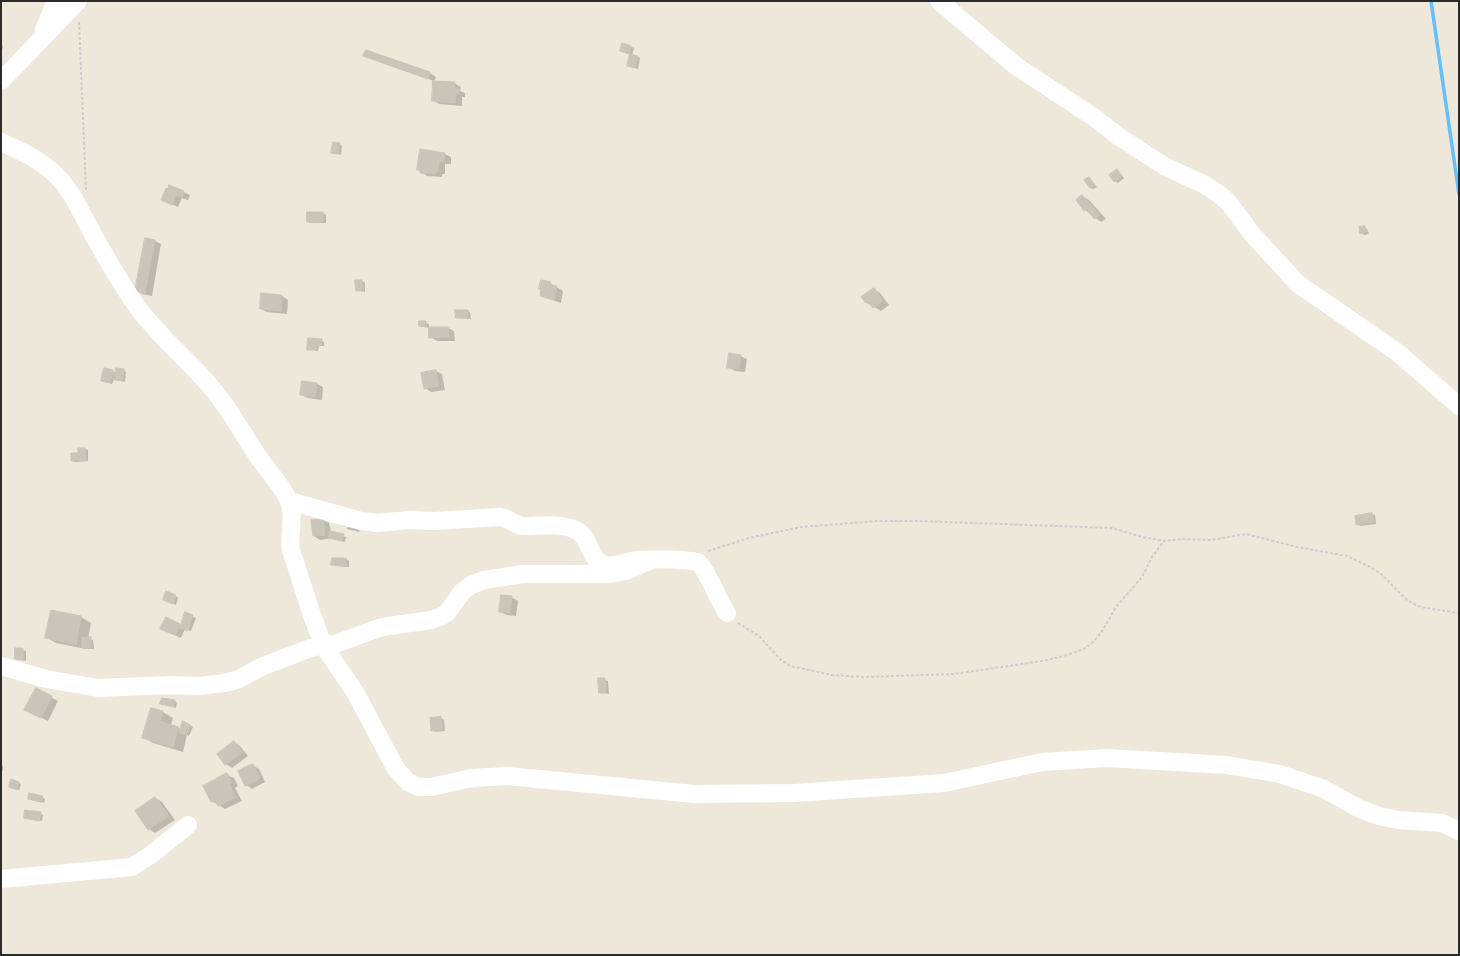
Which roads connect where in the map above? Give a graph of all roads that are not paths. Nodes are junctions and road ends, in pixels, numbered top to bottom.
1 (56, 1) edge
2 (939, 1) edge
3 (79, 9) edge
4 (40, 40) junction
5 (1, 81) edge
6 (1, 142) edge
7 (1459, 406) edge
8 (289, 500) junction
9 (649, 561) junction
10 (727, 613) road end
11 (323, 645) junction
12 (1, 666) edge
13 (188, 825) dead end
14 (1459, 831) edge
15 (1, 879) edge

1 - 4 street
2 - 7 street
3 - 4 street
4 - 5 street
6 - 8 street
8 - 9 street
8 - 11 street
9 - 10 street
9 - 11 street
11 - 12 street
11 - 14 street
13 - 15 street

